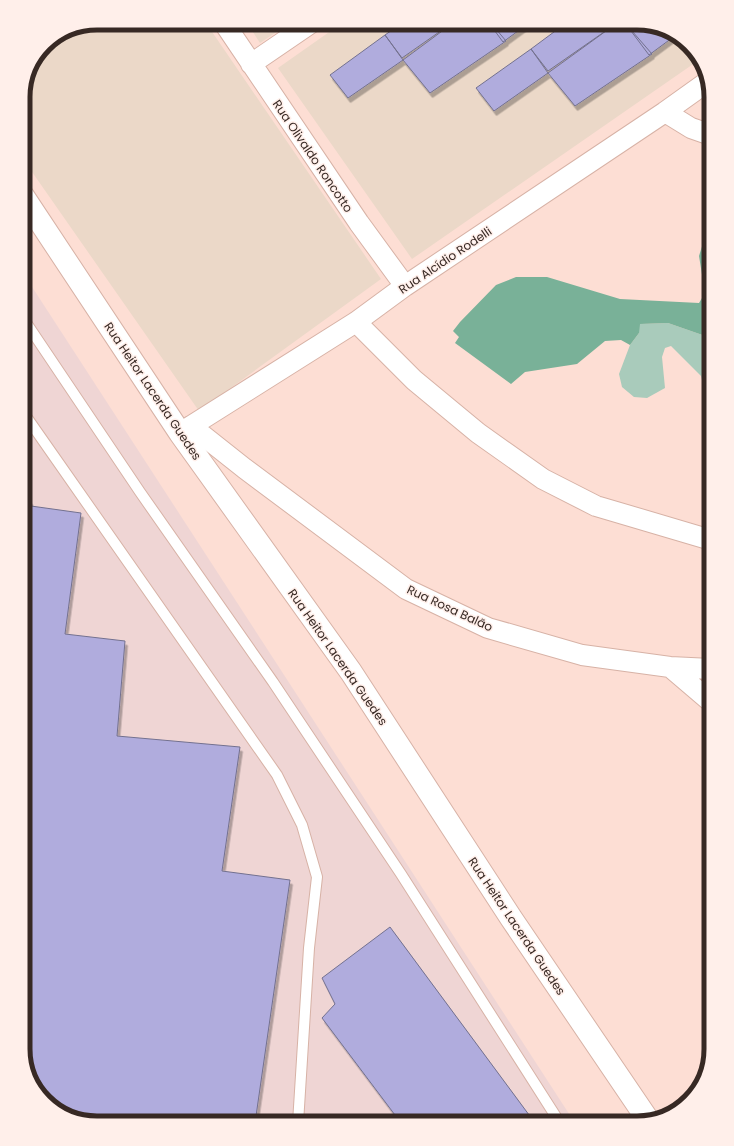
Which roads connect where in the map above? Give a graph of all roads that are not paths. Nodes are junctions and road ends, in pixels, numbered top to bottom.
1 (229, 30) edge
2 (301, 30) edge
3 (251, 64) junction
4 (703, 85) edge
5 (665, 112) junction
6 (704, 133) edge
7 (30, 206) edge
8 (405, 286) junction
9 (356, 322) junction
10 (30, 328) edge
11 (30, 422) edge
12 (185, 429) junction
13 (704, 538) edge
14 (670, 667) junction
15 (704, 669) edge
16 (704, 696) edge
17 (645, 1115) edge
18 (298, 1116) edge
19 (556, 1116) edge

1 - 3 street, Rua Olivaldo Roncotto
2 - 3 street
3 - 8 street, Rua Olivaldo Roncotto
4 - 5 street, Rua Alcídio Rodelli
5 - 6 street
5 - 8 street, Rua Alcídio Rodelli
7 - 12 street, Rua Heitor Lacerda Guedes
8 - 9 street, Rua Alcídio Rodelli
9 - 12 street, Rua Alcídio Rodelli
9 - 13 street
10 - 19 lane
11 - 18 lane
12 - 14 street, Rua Rosa Balão
12 - 17 street, Rua Heitor Lacerda Guedes
14 - 15 street, Rua Rosa Balão
14 - 16 street

